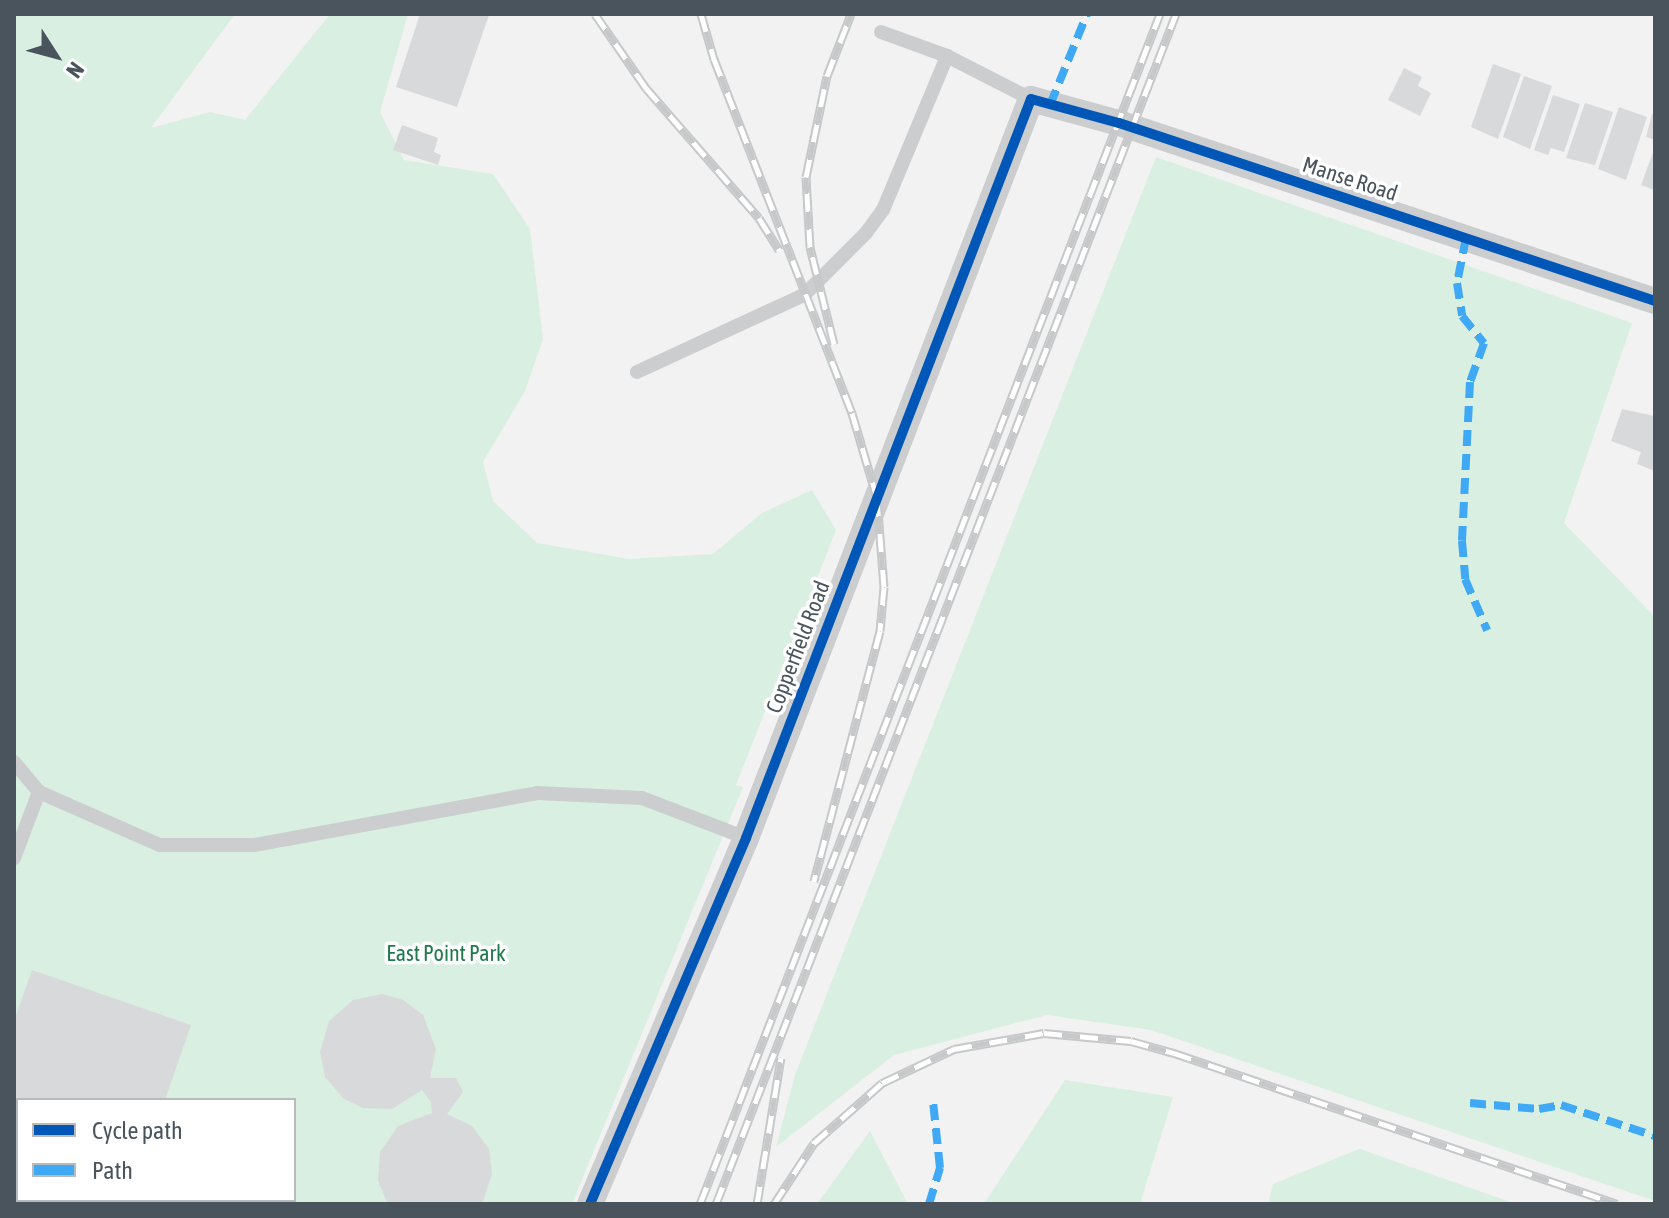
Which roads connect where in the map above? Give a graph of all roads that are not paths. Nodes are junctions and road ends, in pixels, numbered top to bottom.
1 (881, 32) dead end
2 (947, 56) junction
3 (1031, 99) junction
4 (1655, 301) edge
5 (637, 372) dead end
6 (14, 762) edge
7 (39, 792) junction
8 (746, 838) junction
9 (14, 858) edge
10 (590, 1204) edge

1 - 2 lane
2 - 3 lane
2 - 5 lane
3 - 4 street, Manse Road
3 - 8 street, Copperfield Road
6 - 7 lane
7 - 8 lane
7 - 9 lane
8 - 10 street, Copperfield Road

